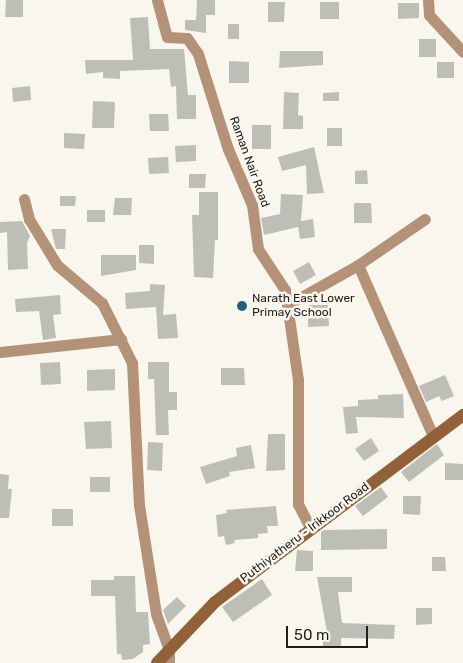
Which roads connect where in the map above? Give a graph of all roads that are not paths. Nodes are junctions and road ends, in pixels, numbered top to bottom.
1 (157, 0) edge
2 (428, 0) edge
3 (463, 52) edge
4 (24, 199) dead end
5 (425, 219) dead end
6 (358, 264) junction
7 (287, 305) junction
8 (121, 339) junction
9 (0, 352) edge
10 (463, 415) edge
11 (433, 436) junction
12 (310, 528) junction
13 (169, 649) junction
14 (157, 663) edge
15 (168, 663) edge

1 - 7 street, Raman Nair Road
2 - 3 street
4 - 8 street
5 - 6 street
6 - 7 street
6 - 11 street
7 - 12 street, Raman Nair Road
8 - 9 street
8 - 13 street
10 - 11 main road, Puthiyatheru - Irikkoor Road
11 - 12 main road, Puthiyatheru - Irikkoor Road
12 - 13 main road, Puthiyatheru - Irikkoor Road
13 - 14 main road, Puthiyatheru - Irikkoor Road
13 - 15 street

